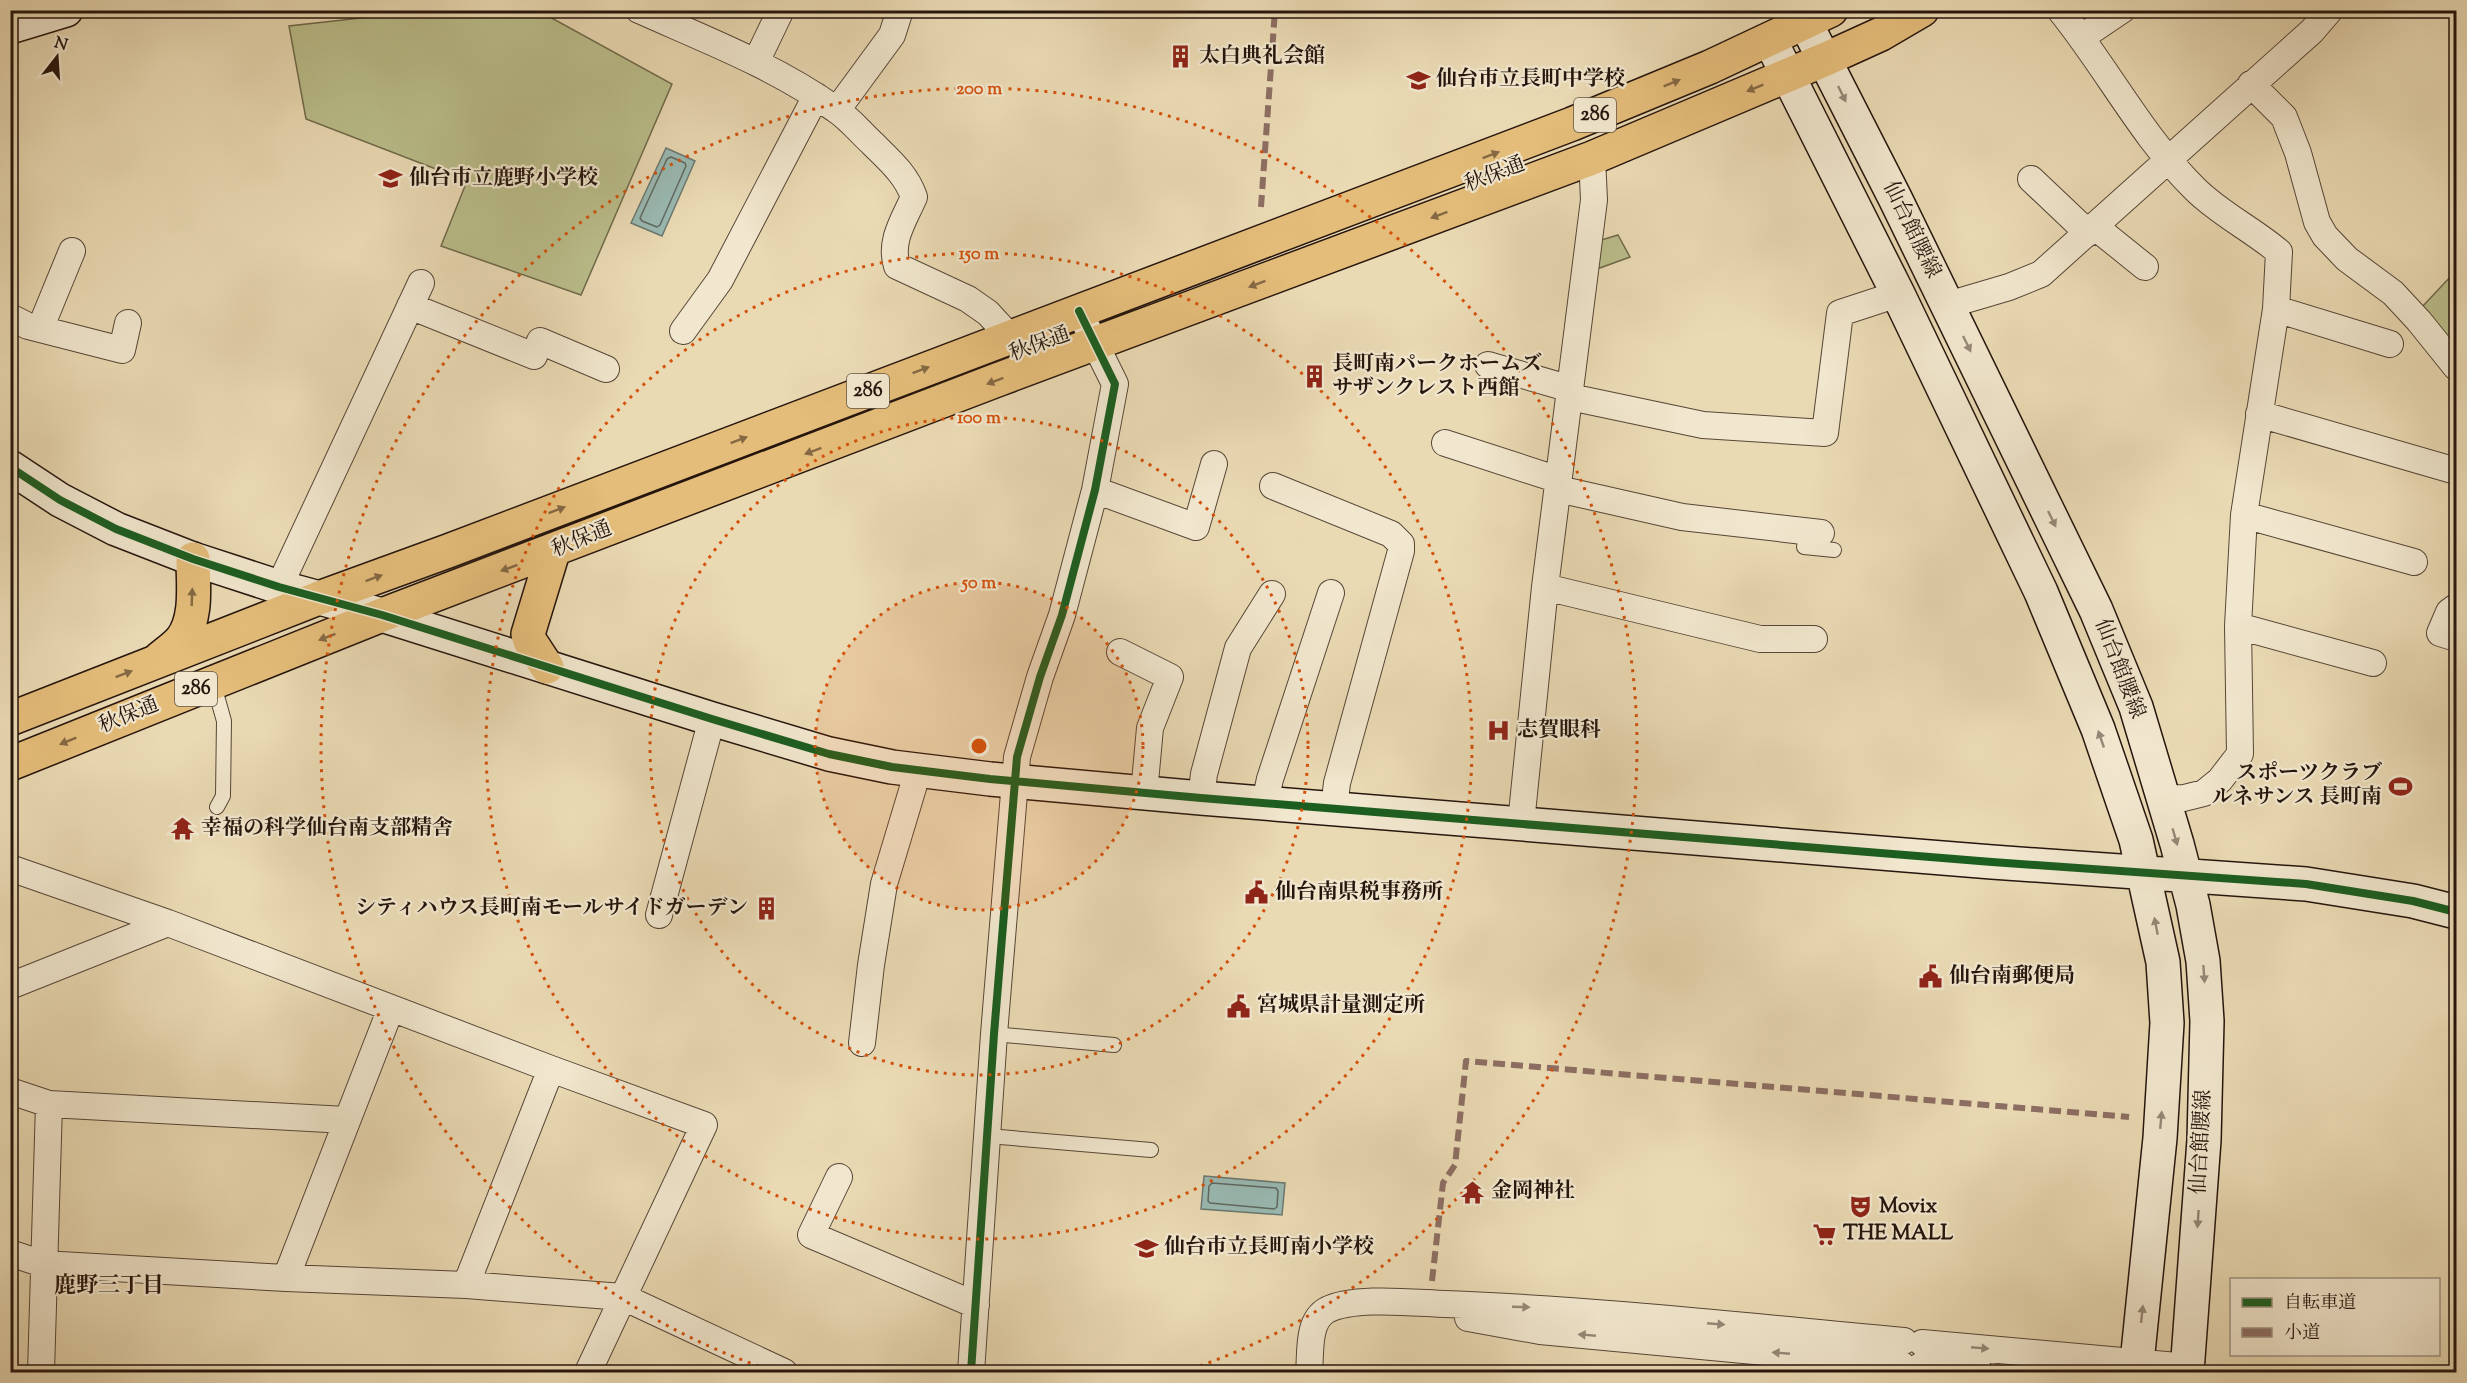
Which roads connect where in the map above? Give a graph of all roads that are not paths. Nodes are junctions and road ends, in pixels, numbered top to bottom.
1 (66, 10) edge
2 (639, 10) edge
3 (780, 10) edge
4 (900, 10) edge
5 (1922, 10) edge
6 (2061, 10) edge
7 (2122, 10) edge
8 (2330, 10) edge
9 (1819, 17) edge
10 (10, 27) edge
11 (2082, 37) junction
12 (1770, 40) junction
13 (1826, 59) junction
14 (756, 62) junction
15 (1787, 75) junction
16 (2251, 84) junction
17 (816, 96) junction
18 (837, 110) junction
19 (1592, 158) junction
20 (2167, 159) junction
21 (2031, 179) dead end
22 (2091, 230) junction
23 (72, 251) dead end
24 (2145, 267) dead end
25 (421, 283) dead end
26 (1898, 294) junction
27 (1948, 305) junction
28 (410, 306) junction
29 (2276, 309) junction
30 (1079, 310) junction
31 (10, 317) edge
32 (128, 323) dead end
33 (40, 329) junction
34 (683, 331) dead end
35 (1010, 337) junction
36 (1094, 344) junction
37 (2390, 344) dead end
38 (1488, 365) dead end
39 (2457, 367) edge
40 (606, 369) dead end
41 (1570, 393) junction
42 (2259, 414) junction
43 (1445, 443) dead end
44 (1214, 464) dead end
45 (10, 467) edge
46 (2457, 471) edge
47 (1559, 484) junction
48 (1273, 486) dead end
49 (1095, 490) junction
50 (2244, 515) junction
51 (1820, 538) dead end
52 (553, 552) junction
53 (193, 559) junction
54 (2414, 562) dead end
55 (279, 587) junction
56 (1545, 587) junction
57 (1331, 593) dead end
58 (1272, 594) dead end
59 (319, 598) junction
60 (2457, 607) edge
61 (382, 615) junction
62 (2238, 626) junction
63 (2457, 638) edge
64 (1814, 639) dead end
65 (1120, 652) dead end
66 (156, 662) junction
67 (2373, 663) dead end
68 (547, 667) junction
69 (213, 682) junction
70 (10, 719) edge
71 (712, 719) junction
72 (10, 764) edge
73 (918, 771) junction
74 (1014, 782) junction
75 (1144, 793) junction
76 (1200, 798) junction
77 (2164, 799) junction
78 (1265, 802) junction
79 (217, 807) dead end
80 (1334, 808) junction
81 (1521, 823) junction
82 (10, 867) edge
83 (2144, 872) junction
84 (2185, 875) junction
85 (2457, 912) edge
86 (659, 915) dead end
87 (168, 923) junction
88 (10, 986) edge
89 (391, 1008) junction
90 (994, 1034) junction
91 (862, 1043) dead end
92 (1114, 1045) dead end
93 (551, 1069) junction
94 (10, 1091) edge
95 (48, 1104) junction
96 (346, 1120) junction
97 (988, 1136) junction
98 (1151, 1150) dead end
99 (838, 1177) dead end
100 (10, 1253) edge
101 (43, 1264) junction
102 (286, 1278) junction
103 (466, 1285) junction
104 (623, 1297) junction
105 (976, 1305) junction
106 (1912, 1354) junction
107 (2137, 1367) edge
108 (2187, 1370) edge
109 (41, 1372) edge
110 (588, 1372) edge
111 (784, 1372) edge
112 (971, 1372) edge
113 (1309, 1372) edge
114 (1980, 1372) edge

1 - 10 main road
2 - 14 street
3 - 14 street
4 - 18 street
5 - 13 highway, 秋保通 / 286
6 - 11 street
7 - 11 street
8 - 16 street
9 - 12 highway, 秋保通 / 286
9 - 13 main road, 仙台館腰線
11 - 20 street
12 - 15 main road, 仙台館腰線
30 -> 12 highway, 秋保通 / 286
13 - 15 highway, 秋保通 / 286
13 -> 27 main road, 仙台館腰線
14 - 17 street
15 -> 19 highway, 秋保通 / 286
15 - 26 main road, 仙台館腰線
16 - 20 street
16 - 39 street
17 - 18 street
17 - 34 street
18 - 35 street
19 -> 36 highway, 秋保通 / 286
19 - 41 street
20 - 22 street
20 - 29 street
21 - 22 street
22 - 24 street
22 - 27 street
23 - 33 street
25 - 28 street
26 - 41 street
83 -> 26 main road, 仙台館腰線
27 -> 77 main road, 仙台館腰線
28 - 40 street
28 - 55 street
29 - 37 street
29 - 42 street
30 - 35 highway, 秋保通 / 286
30 - 36 street
31 - 33 street
32 - 33 street
59 -> 35 highway, 秋保通 / 286
36 - 49 street
36 -> 52 highway, 秋保通 / 286
38 - 41 street
41 - 47 street
42 - 46 street
42 - 50 street
43 - 47 street
44 - 49 street
45 - 53 main road
47 - 51 street
47 - 56 street
48 - 80 street
49 - 74 street
50 - 54 street
50 - 62 street
52 -> 61 highway, 秋保通 / 286
52 - 68 highway
53 - 55 main road
66 -> 53 highway
55 - 59 main road
56 - 64 street
56 - 81 street
57 - 78 street
58 - 76 street
59 - 61 main road
59 - 66 highway, 秋保通 / 286
60 - 63 street
61 - 68 main road
61 -> 69 highway, 秋保通 / 286
62 - 67 street
62 - 77 street
65 - 75 street
70 -> 66 highway, 秋保通 / 286
68 - 71 main road
69 -> 72 highway, 秋保通 / 286
69 - 79 lane
71 - 73 main road
71 - 86 street
73 - 74 main road
73 - 91 street
74 - 75 main road
74 - 90 street
75 - 76 main road
76 - 78 main road
77 -> 84 main road, 仙台館腰線
78 - 80 main road
80 - 81 main road
81 - 83 main road
82 - 87 street
83 - 84 main road
107 -> 83 main road, 仙台館腰線
84 - 85 main road
84 -> 108 main road, 仙台館腰線
87 - 88 street
87 - 89 street
89 - 93 street
89 - 96 street
90 - 92 lane
90 - 97 street
93 - 103 street
93 - 104 street
94 - 95 street
95 - 96 street
95 - 101 street
96 - 102 street
97 - 98 lane
97 - 105 street
99 - 105 street
100 - 101 street
101 - 102 street
101 - 109 street
102 - 103 street
103 - 104 street
104 - 110 street
104 - 111 street
105 - 112 street
106 -> 107 street
106 - 113 street
106 - 114 street
107 - 108 street

